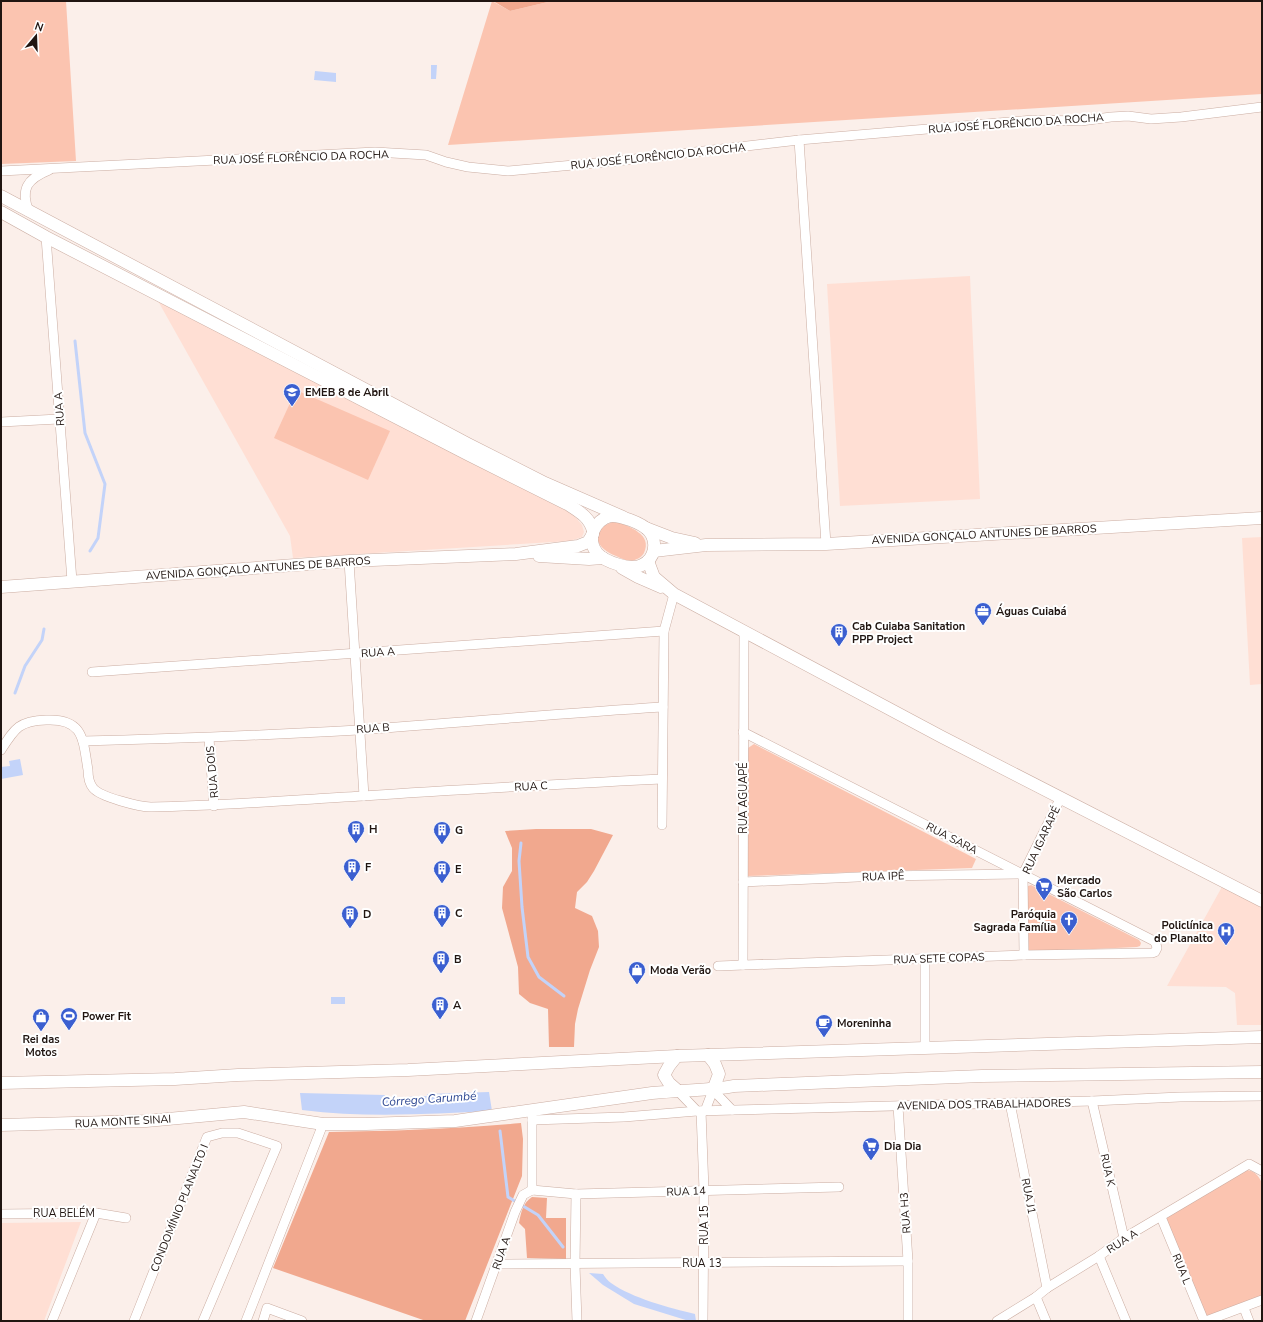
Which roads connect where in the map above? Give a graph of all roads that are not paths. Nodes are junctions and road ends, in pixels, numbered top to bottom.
1 (1262, 107) edge
2 (798, 140) junction
3 (54, 168) junction
4 (1, 171) edge
5 (1, 196) edge
6 (1, 212) edge
7 (29, 212) junction
8 (46, 237) junction
9 (59, 419) junction
10 (1, 422) edge
11 (624, 517) junction
12 (1262, 518) edge
13 (646, 528) junction
14 (593, 532) junction
15 (826, 544) junction
16 (706, 545) junction
17 (516, 554) junction
18 (651, 556) junction
19 (603, 558) junction
20 (349, 561) junction
21 (617, 563) junction
22 (72, 581) junction
23 (1, 587) edge
24 (671, 592) junction
25 (664, 631) junction
26 (744, 631) junction
27 (355, 653) junction
28 (92, 672) dead end
29 (663, 707) junction
30 (360, 730) junction
31 (743, 732) junction
32 (209, 738) junction
33 (83, 741) junction
34 (1, 750) edge
35 (662, 779) junction
36 (364, 796) junction
37 (1061, 797) junction
38 (214, 806) junction
39 (662, 825) dead end
40 (1023, 874) junction
41 (743, 882) junction
42 (1262, 901) edge
43 (1157, 946) joint
44 (1024, 955) junction
45 (925, 958) junction
46 (743, 965) junction
47 (718, 966) dead end
48 (1262, 1037) edge
49 (925, 1047) junction
50 (708, 1055) junction
51 (677, 1056) junction
52 (1262, 1072) edge
53 (1, 1083) edge
54 (677, 1090) junction
55 (713, 1090) junction
56 (1262, 1096) edge
57 (1092, 1101) junction
58 (1010, 1103) junction
59 (898, 1106) junction
60 (732, 1110) junction
61 (701, 1111) junction
62 (532, 1115) junction
63 (323, 1124) junction
64 (1, 1125) edge
65 (1262, 1171) edge
66 (839, 1187) dead end
67 (532, 1190) junction
68 (704, 1190) junction
69 (576, 1194) junction
70 (96, 1213) junction
71 (1, 1214) edge
72 (1161, 1217) junction
73 (126, 1218) dead end
74 (1124, 1238) junction
75 (1099, 1256) junction
76 (908, 1261) junction
77 (704, 1263) junction
78 (497, 1264) junction
79 (575, 1264) junction
80 (1047, 1288) junction
81 (1036, 1297) junction
82 (1262, 1300) edge
83 (1244, 1308) junction
84 (703, 1318) edge
85 (52, 1321) edge
86 (134, 1321) edge
87 (203, 1321) edge
88 (246, 1321) edge
89 (263, 1321) edge
90 (302, 1321) edge
91 (476, 1321) edge
92 (577, 1321) edge
93 (908, 1321) edge
94 (997, 1321) edge
95 (1046, 1321) edge
96 (1126, 1321) edge
97 (1205, 1321) edge
98 (1250, 1321) edge

1 - 2 street, RUA JOSÉ FLORÊNCIO DA ROCHA
2 - 3 street, RUA JOSÉ FLORÊNCIO DA ROCHA
2 - 15 street
3 - 4 street, RUA JOSÉ FLORÊNCIO DA ROCHA
3 - 7 street, RUA JOSÉ FLORÊNCIO DA ROCHA
5 - 7 main road
6 - 8 main road
7 - 11 main road
8 - 9 street, RUA A
8 - 14 main road
9 - 10 street
9 - 22 street, RUA A
11 - 13 main road
11 - 14 main road
12 - 15 main road, AVENIDA GONÇALO ANTUNES DE BARROS
13 - 16 main road, AVENIDA GONÇALO ANTUNES DE BARROS
13 - 18 main road
14 - 17 main road, AVENIDA GONÇALO ANTUNES DE BARROS
14 - 19 main road
15 - 16 main road, AVENIDA GONÇALO ANTUNES DE BARROS
16 - 18 main road, AVENIDA GONÇALO ANTUNES DE BARROS
17 - 19 main road, AVENIDA GONÇALO ANTUNES DE BARROS
17 - 20 main road, AVENIDA GONÇALO ANTUNES DE BARROS
18 - 21 main road
18 - 24 main road
19 - 21 main road
20 - 22 main road, AVENIDA GONÇALO ANTUNES DE BARROS
20 - 27 street
21 - 24 main road
22 - 23 main road, AVENIDA GONÇALO ANTUNES DE BARROS
24 - 25 street
24 - 26 main road
25 - 27 street, RUA A
25 - 29 street
26 - 31 street, RUA AGUAPÉ
26 - 37 main road
27 - 28 street, RUA A
27 - 30 street
29 - 30 street, RUA B
29 - 35 street
30 - 32 street, RUA B
30 - 36 street
31 - 40 street, RUA SARA
31 - 41 street, RUA AGUAPÉ
32 - 33 street, RUA B
32 - 38 street, RUA DOIS
33 - 34 street
33 - 38 street, RUA C
35 - 36 street, RUA C
35 - 39 street
36 - 38 street, RUA C
37 - 40 street, RUA IGARAPÉ
37 - 42 main road
40 - 41 street, RUA IPÊ
40 - 43 street, RUA SARA
40 - 44 street, RUA IGARAPÉ
41 - 46 street, RUA AGUAPÉ
43 - 44 street, RUA SETE COPAS
44 - 45 street, RUA SETE COPAS
45 - 46 street, RUA SETE COPAS
45 - 49 street
46 - 47 street, RUA SETE COPAS
48 - 49 main road
49 - 50 main road
50 - 51 main road
50 - 55 main road
51 - 53 main road
51 - 54 main road
52 - 55 main road
54 - 55 main road
54 - 61 street
54 - 62 main road, RUA MONTE SINAI
55 - 60 street
55 - 61 street, RUA 15
56 - 57 street, AVENIDA DOS TRABALHADORES
57 - 58 street, AVENIDA DOS TRABALHADORES
57 - 74 street, RUA K
58 - 59 street, AVENIDA DOS TRABALHADORES
58 - 80 street, RUA J1
59 - 60 street, AVENIDA DOS TRABALHADORES
59 - 76 street, RUA H3
60 - 61 street, AVENIDA DOS TRABALHADORES
61 - 62 street, AVENIDA DOS TRABALHADORES
61 - 68 street, RUA 15
62 - 63 main road, RUA MONTE SINAI
62 - 67 street
63 - 64 main road, RUA MONTE SINAI
63 - 88 street
65 - 72 street, RUA A
66 - 68 street, RUA 14
67 - 69 street, RUA 14
67 - 78 street, RUA A
68 - 69 street, RUA 14
68 - 77 street, RUA 15
69 - 79 street
70 - 71 street, RUA BELÉM
70 - 73 street, RUA BELÉM
70 - 85 street
72 - 74 street, RUA A
72 - 97 street, RUA L
74 - 75 street, RUA A
75 - 80 street, RUA A
75 - 96 street
76 - 77 street, RUA 13
76 - 93 street, RUA H3
77 - 79 street, RUA 13
77 - 84 street, RUA 15
78 - 79 street, RUA 13
78 - 91 street, RUA A
79 - 92 street
80 - 81 street, RUA A
81 - 94 street, RUA A
81 - 95 street
82 - 83 street
83 - 97 street
83 - 98 street
86 - 87 street, CONDOMÍNIO PLANALTO I
89 - 90 street

